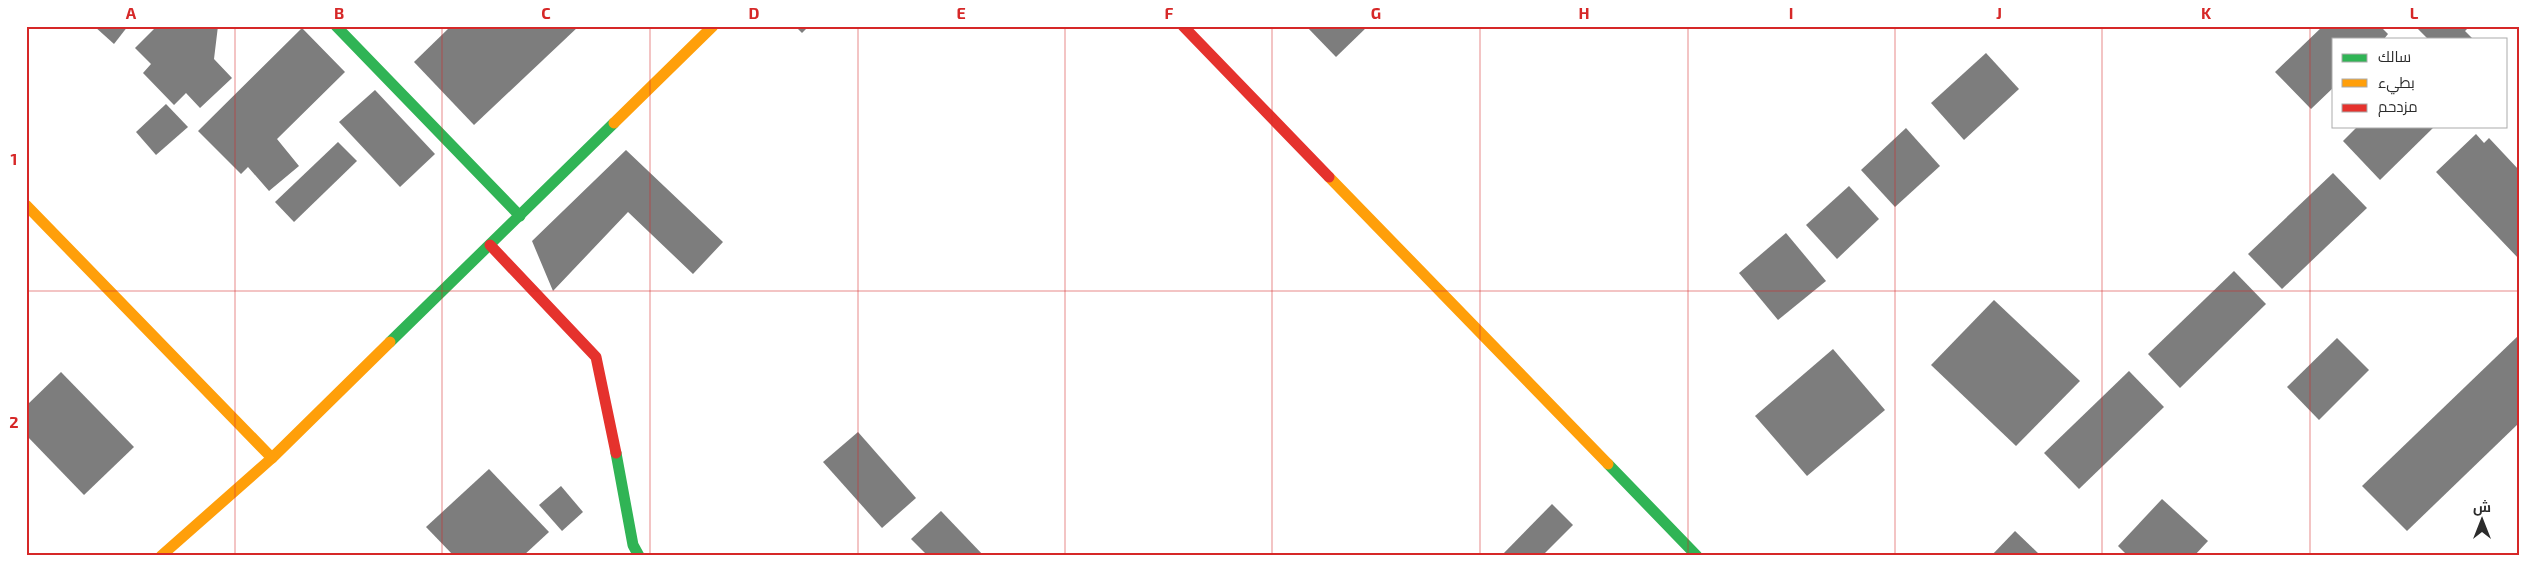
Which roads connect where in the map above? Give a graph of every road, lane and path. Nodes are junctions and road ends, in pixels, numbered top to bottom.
1 (336, 26) edge
2 (713, 26) edge
3 (1183, 26) edge
4 (26, 205) edge
5 (520, 216) junction
6 (490, 245) junction
7 (272, 458) junction
8 (161, 556) edge
9 (638, 556) edge
10 (1698, 556) edge

1 - 5 street
2 - 5 street
3 - 10 street
4 - 7 street
5 - 6 street
6 - 7 street
6 - 9 street
7 - 8 street

